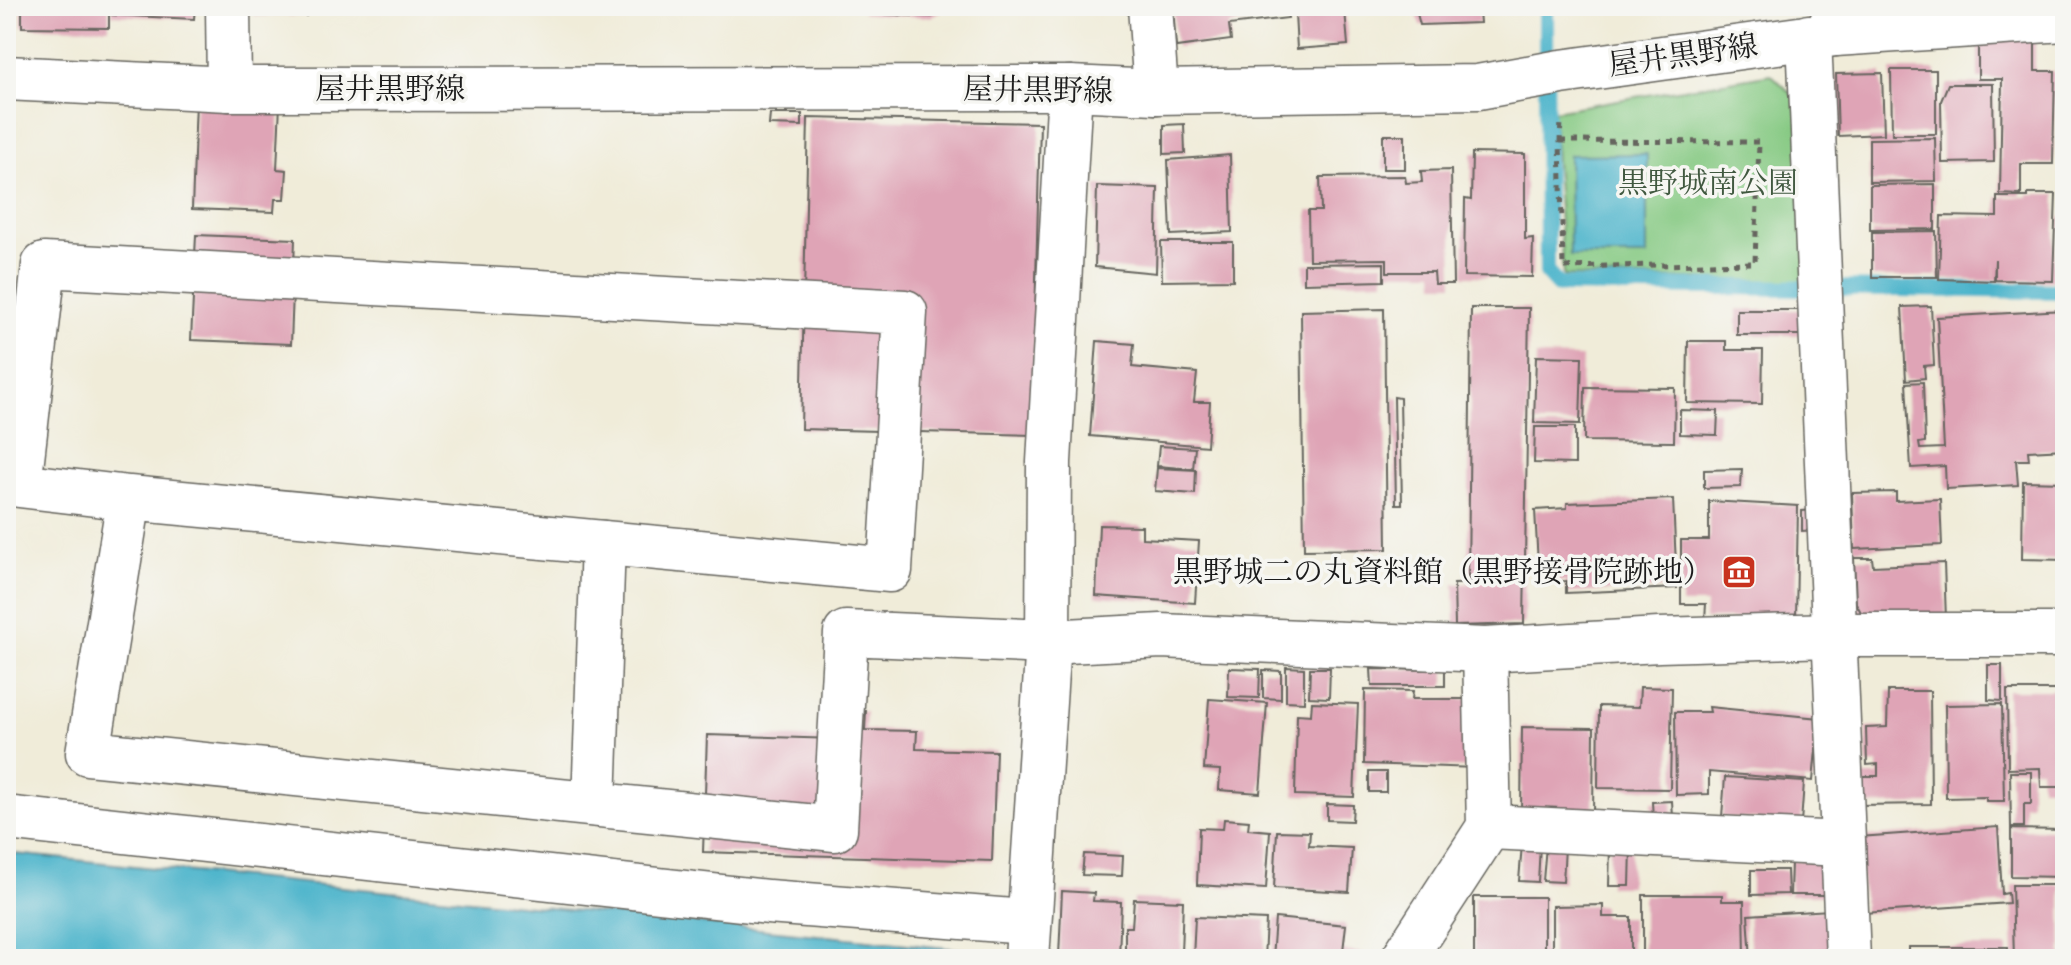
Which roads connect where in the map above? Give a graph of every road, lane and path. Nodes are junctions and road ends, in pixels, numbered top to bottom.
1 (228, 6) edge
2 (1150, 6) edge
3 (2065, 19) edge
4 (1826, 26) edge
5 (1561, 72) junction
6 (6, 78) edge
7 (1070, 88) junction
8 (229, 89) junction
9 (1156, 92) junction
10 (1560, 141) junction
11 (129, 498) junction
12 (603, 543) junction
13 (890, 570) junction
14 (880, 632) junction
15 (1834, 635) junction
16 (2065, 635) edge
17 (1048, 642) junction
18 (1485, 650) junction
19 (594, 804) junction
20 (6, 818) edge
21 (1489, 827) junction
22 (1843, 844) junction
23 (1027, 941) edge
24 (1403, 959) edge
25 (1848, 959) edge

1 - 8 street
2 - 9 street
3 - 4 street, 屋井黒野線
4 - 5 street, 屋井黒野線
4 - 15 street
5 - 9 street, 屋井黒野線
5 - 10 path
6 - 8 street, 屋井黒野線
7 - 8 street, 屋井黒野線
7 - 9 street, 屋井黒野線
7 - 17 street
10 - 10 path
11 - 12 street
11 - 13 street
11 - 19 street
12 - 13 street
12 - 19 street
13 - 14 street
14 - 17 street
14 - 19 street
15 - 16 street
15 - 18 street
15 - 22 street
17 - 18 street
17 - 23 street
18 - 21 street
20 - 23 street
21 - 22 street
21 - 24 street
22 - 25 street

